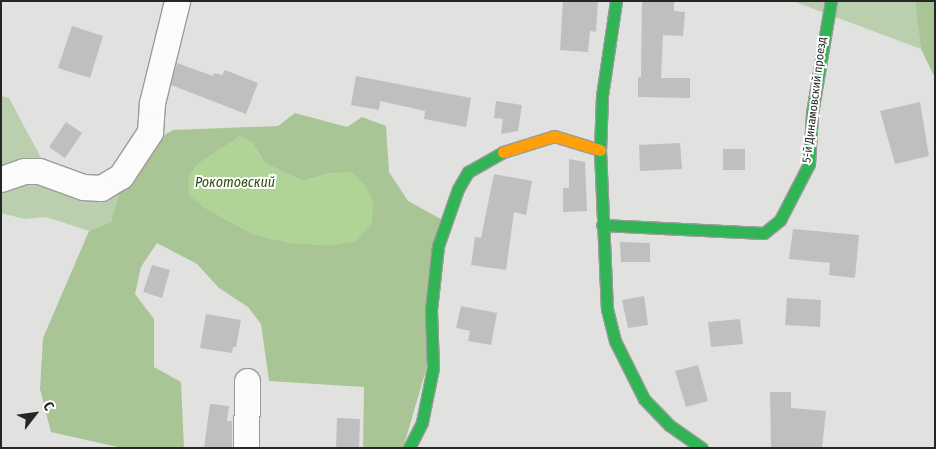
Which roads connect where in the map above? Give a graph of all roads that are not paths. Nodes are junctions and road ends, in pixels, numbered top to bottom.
1 (177, 1) edge
2 (616, 1) edge
3 (831, 1) edge
4 (600, 150) junction
5 (1, 179) edge
6 (602, 225) junction
7 (246, 381) dead end
8 (246, 448) edge
9 (408, 448) edge
10 (702, 448) edge

1 - 5 street
2 - 4 street
3 - 6 street, 5-й Динамовский проезд
4 - 6 street
4 - 9 street
6 - 10 street
7 - 8 street

